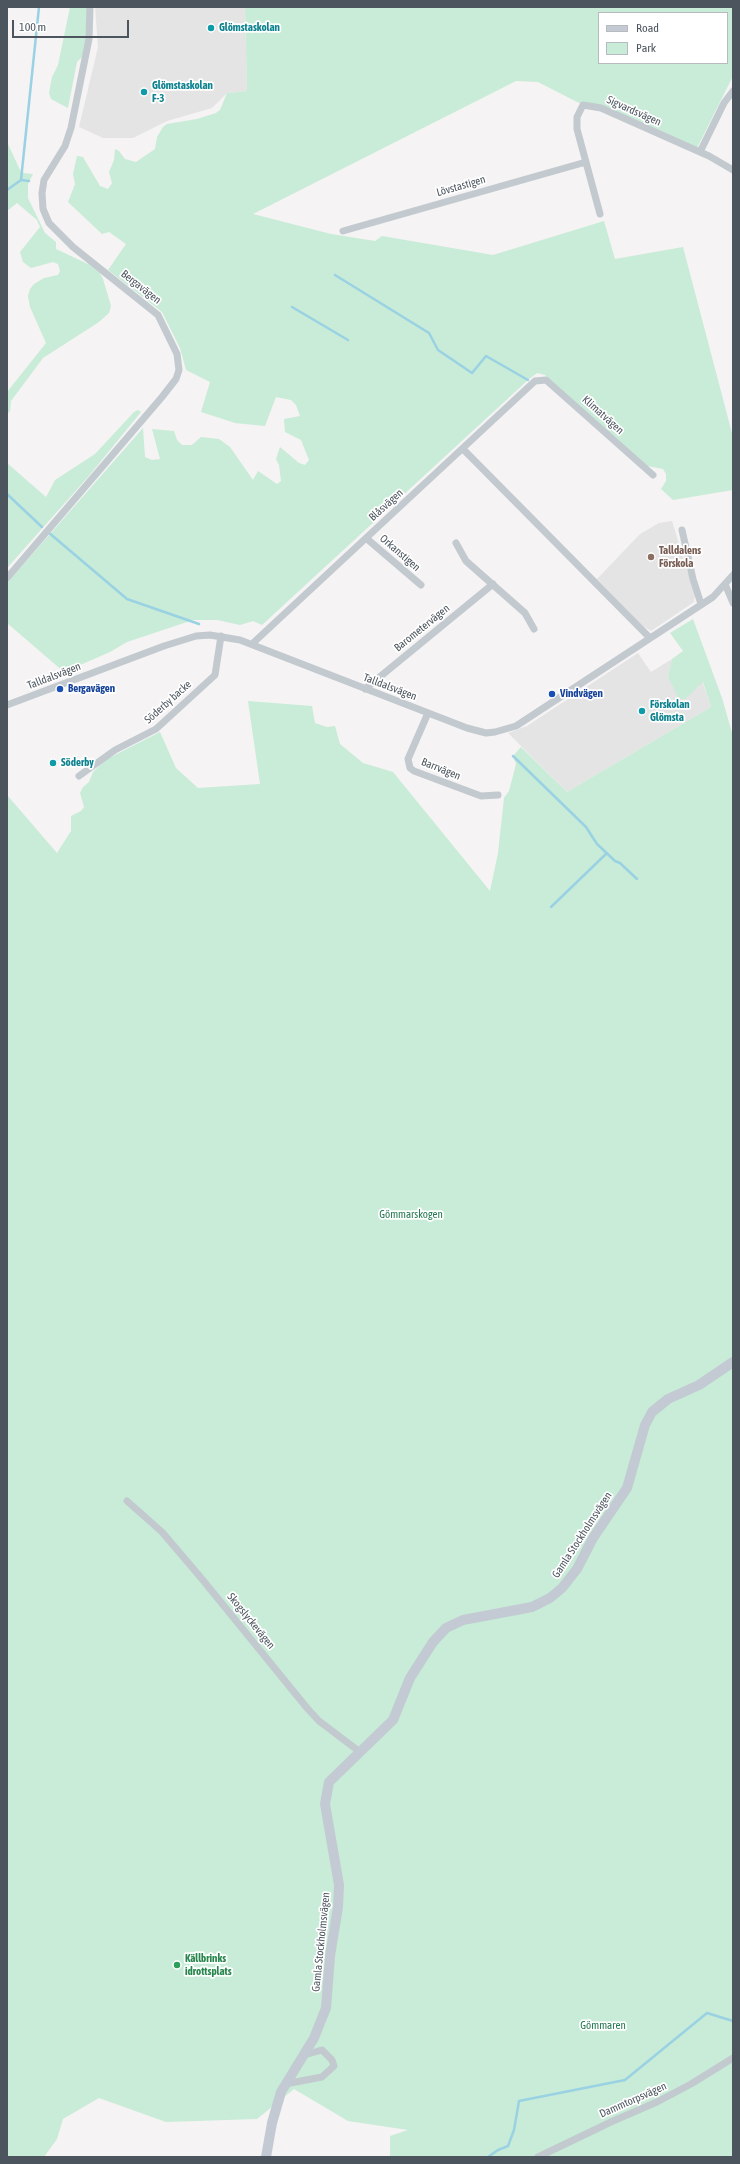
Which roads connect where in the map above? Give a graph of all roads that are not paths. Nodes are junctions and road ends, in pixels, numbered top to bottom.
1 (90, 7) edge
2 (733, 91) edge
3 (700, 152) junction
4 (586, 162) junction
5 (733, 170) edge
6 (600, 214) dead end
7 (343, 231) dead end
8 (535, 381) joint
9 (463, 450) junction
10 (653, 475) dead end
11 (682, 530) dead end
12 (366, 538) junction
13 (456, 544) dead end
14 (733, 575) edge
15 (7, 578) edge
16 (493, 584) junction
17 (725, 584) junction
18 (421, 585) dead end
19 (733, 603) edge
20 (701, 604) junction
21 (534, 629) dead end
22 (221, 636) junction
23 (649, 637) junction
24 (252, 644) junction
25 (365, 689) junction
26 (7, 705) edge
27 (428, 713) junction
28 (79, 776) dead end
29 (498, 795) dead end
30 (733, 1362) edge
31 (127, 1501) dead end
32 (360, 1752) junction
33 (304, 2055) junction
34 (733, 2058) edge
35 (285, 2084) junction
36 (266, 2157) edge
37 (538, 2157) edge

1 - 15 street, Bergavägen
2 - 3 street
3 - 4 street, Sigvardsvägen
3 - 5 street, Sigvardsvägen
4 - 6 street, Sigvardsvägen
4 - 7 street, Lövstastigen
8 - 9 street, Blåsvägen
8 - 10 street, Klimatvägen
9 - 12 street, Blåsvägen
9 - 23 street
11 - 20 street
12 - 18 street, Orkanstigen
12 - 24 street, Blåsvägen
13 - 16 street
14 - 17 street, Talldalsvägen
16 - 21 street
16 - 25 street, Barometervägen
17 - 19 street
17 - 20 street, Talldalsvägen
20 - 23 street, Talldalsvägen
22 - 24 street, Talldalsvägen
22 - 26 street, Talldalsvägen
22 - 28 street, Söderby backe
23 - 27 street, Talldalsvägen
24 - 25 street, Talldalsvägen
25 - 27 street, Talldalsvägen
27 - 29 street, Barrvägen
30 - 32 street, Gamla Stockholmsvägen
31 - 32 street, Skogslyckevägen
32 - 33 street, Gamla Stockholmsvägen
33 - 35 street, Gamla Stockholmsvägen
33 - 35 street
34 - 37 street, Dammtorpsvägen
35 - 36 street, Gamla Stockholmsvägen

